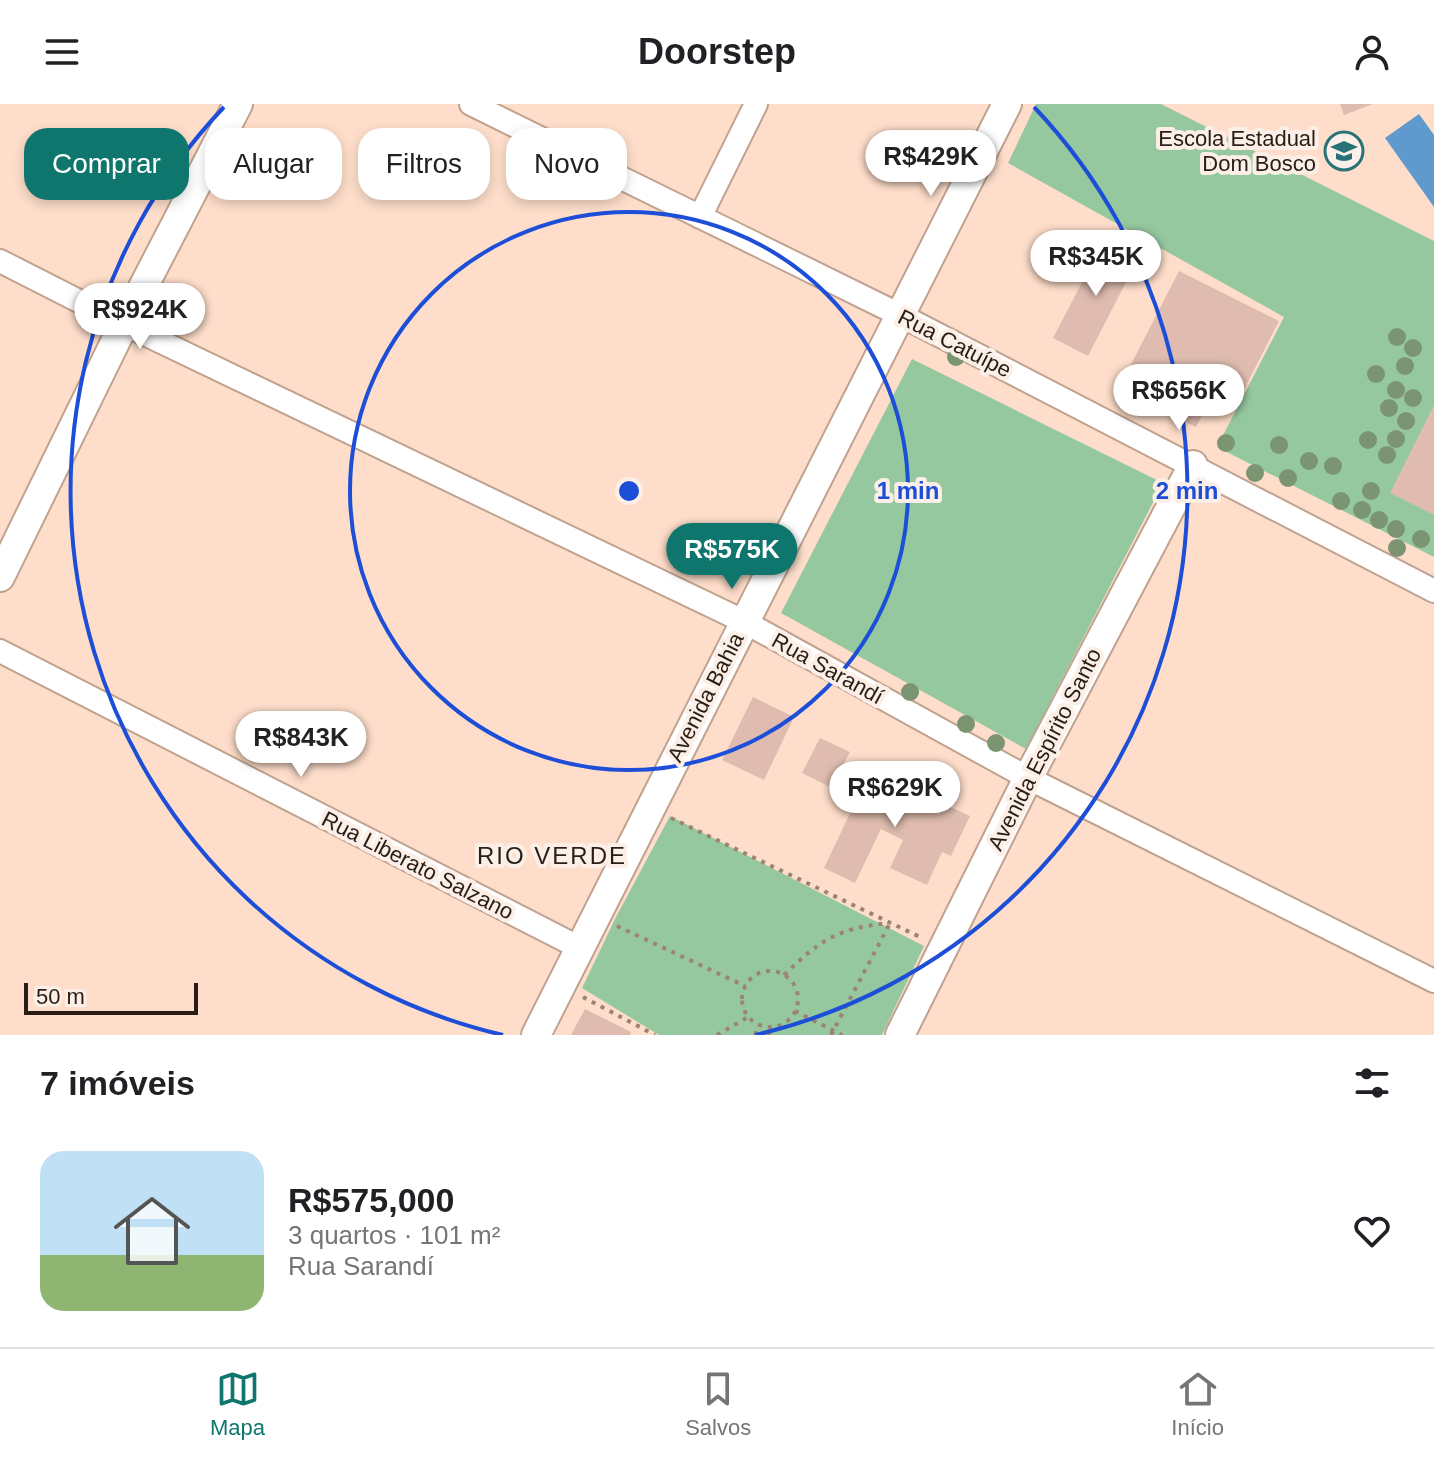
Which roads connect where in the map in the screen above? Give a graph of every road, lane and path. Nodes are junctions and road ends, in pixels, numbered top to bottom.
1 (238, 104) edge
2 (471, 104) edge
3 (756, 104) edge
4 (1007, 104) edge
5 (496, 110) edge
6 (700, 217) junction
7 (0, 261) edge
8 (902, 316) junction
9 (124, 324) junction
10 (1193, 465) junction
11 (0, 577) edge
12 (1434, 591) edge
13 (743, 621) junction
14 (0, 651) edge
15 (1028, 778) junction
16 (649, 807) junction
17 (597, 914) junction
18 (890, 923) junction
19 (580, 948) junction
20 (943, 948) junction
21 (784, 975) junction
22 (1434, 981) edge
23 (561, 986) junction
24 (745, 986) junction
25 (795, 1011) junction
26 (748, 1017) junction
27 (760, 1025) junction
28 (770, 1027) junction
29 (832, 1033) edge
30 (536, 1035) edge
31 (655, 1035) edge
32 (717, 1035) edge
33 (755, 1035) edge
34 (769, 1035) edge
35 (842, 1035) edge
36 (900, 1035) edge

1 - 9 street
2 - 5 street, Rua Catuípe
3 - 6 street
4 - 8 street, Avenida Bahia
5 - 6 street, Rua Catuípe
6 - 8 street, Rua Catuípe
7 - 9 street, Rua Sarandí
8 - 10 street, Rua Catuípe
8 - 13 street, Avenida Bahia
9 - 11 street
9 - 13 street, Rua Sarandí
10 - 12 street, Rua Catuípe
10 - 15 street, Avenida Espírito Santo
13 - 15 street, Rua Sarandí
13 - 16 street, Avenida Bahia
14 - 19 street, Rua Liberato Salzano
15 - 20 street, Avenida Espírito Santo
15 - 22 street, Rua Sarandí
16 - 17 street, Avenida Bahia
16 - 18 path
17 - 19 street, Avenida Bahia
17 - 24 path
18 - 20 path
18 - 21 path
18 - 29 path
19 - 23 street, Avenida Bahia
20 - 36 street, Avenida Espírito Santo
21 - 24 path
21 - 25 path
23 - 30 street, Avenida Bahia
23 - 31 path
24 - 26 path
25 - 28 path
25 - 29 path
26 - 27 path
26 - 32 path
27 - 28 path
27 - 33 path
28 - 34 path
29 - 35 path

